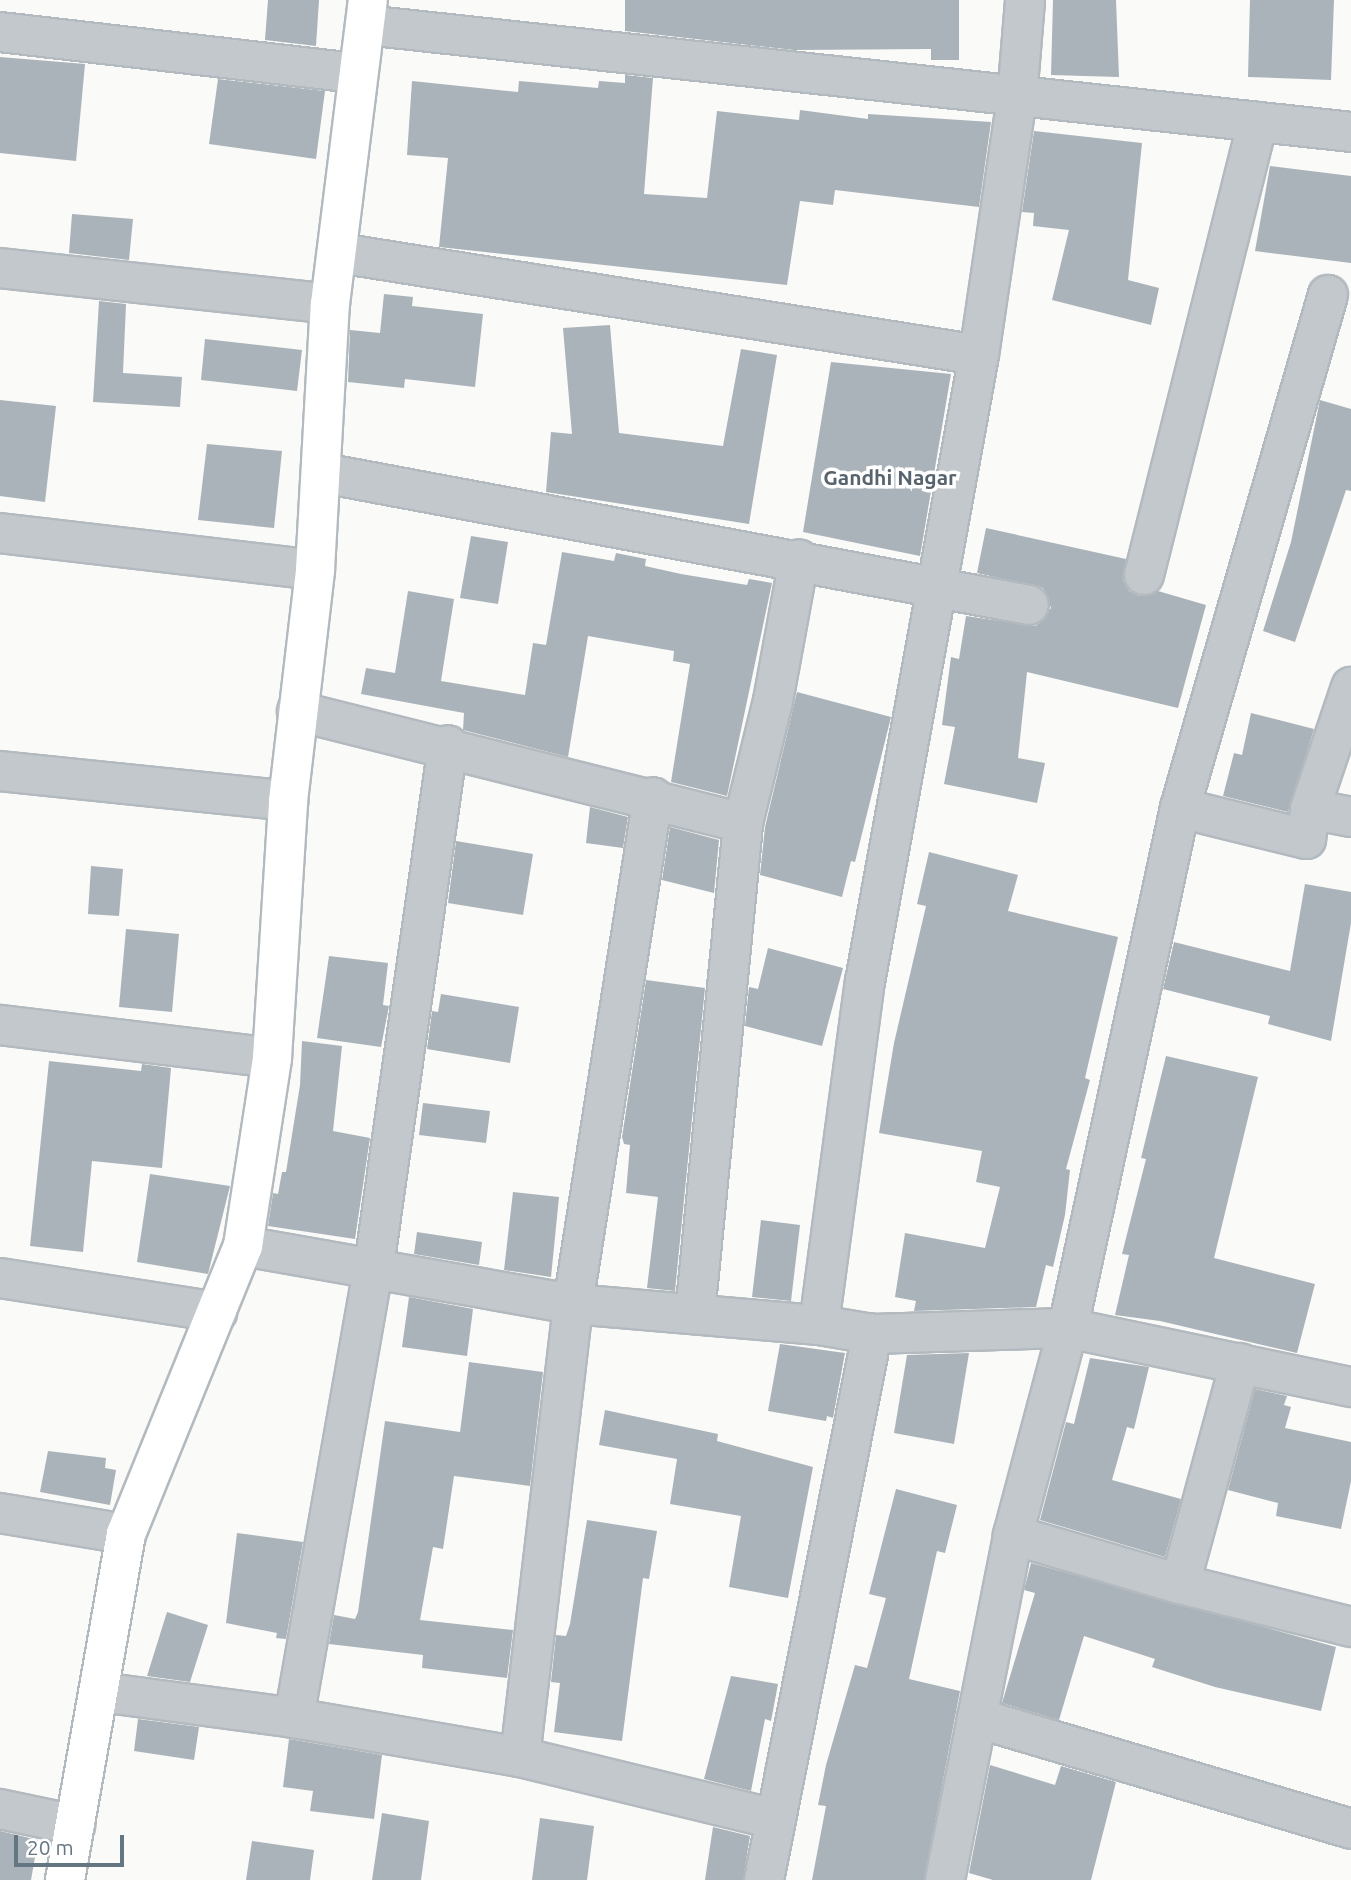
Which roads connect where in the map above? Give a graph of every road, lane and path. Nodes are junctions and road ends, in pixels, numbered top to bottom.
1 (1025, 0) edge
2 (366, 13) edge
3 (0, 32) edge
4 (357, 73) junction
5 (1017, 98) junction
6 (1258, 122) junction
7 (1351, 132) edge
8 (339, 253) junction
9 (0, 268) edge
10 (1328, 295) dead end
11 (330, 304) junction
12 (979, 355) junction
13 (323, 473) junction
14 (0, 533) edge
15 (799, 559) junction
16 (315, 570) junction
17 (1144, 575) dead end
18 (939, 589) junction
19 (1029, 605) dead end
20 (1351, 687) edge
21 (297, 711) junction
22 (448, 745) junction
23 (0, 771) edge
24 (653, 797) junction
25 (288, 801) junction
26 (1180, 808) junction
27 (1310, 809) junction
28 (1351, 817) edge
29 (743, 823) junction
30 (0, 1026) edge
31 (272, 1058) junction
32 (243, 1246) junction
33 (374, 1266) junction
34 (0, 1278) edge
35 (573, 1304) junction
36 (217, 1311) junction
37 (695, 1314) junction
38 (819, 1325) junction
39 (1068, 1328) junction
40 (872, 1334) junction
41 (1240, 1363) junction
42 (1351, 1387) edge
43 (0, 1513) edge
44 (126, 1534) junction
45 (1013, 1535) junction
46 (1180, 1584) junction
47 (1351, 1627) edge
48 (100, 1692) junction
49 (294, 1718) junction
50 (977, 1718) junction
51 (520, 1757) junction
52 (0, 1809) edge
53 (774, 1819) junction
54 (75, 1825) junction
55 (1351, 1829) edge
56 (65, 1880) edge
57 (764, 1880) edge
58 (945, 1880) edge

1 - 5 street
2 - 4 street
2 - 5 street
3 - 4 street
4 - 8 street
5 - 6 street
5 - 12 street
6 - 7 street
6 - 17 street
8 - 11 street
8 - 12 street
9 - 11 street
10 - 26 street
11 - 13 street
12 - 18 street
13 - 15 street
13 - 16 street
14 - 16 street
15 - 18 street
15 - 29 street
16 - 21 street
18 - 19 street
18 - 38 street
20 - 27 street
21 - 22 street
21 - 25 street
22 - 24 street
22 - 33 street
23 - 25 street
24 - 29 street
24 - 35 street
25 - 31 street
26 - 27 street
26 - 39 street
27 - 28 street
29 - 37 street
30 - 31 street
31 - 32 street
32 - 33 street
32 - 36 street
33 - 35 street
33 - 49 street
34 - 36 street
35 - 37 street
35 - 51 street
36 - 44 street
37 - 38 street
38 - 40 street
39 - 40 street
39 - 41 street
39 - 45 street
40 - 53 street
41 - 42 street
41 - 46 street
43 - 44 street
44 - 48 street
45 - 46 street
45 - 50 street
46 - 47 street
48 - 49 street
48 - 54 street
49 - 51 street
50 - 55 street
50 - 58 street
51 - 53 street
52 - 54 street
53 - 57 street
54 - 56 street

